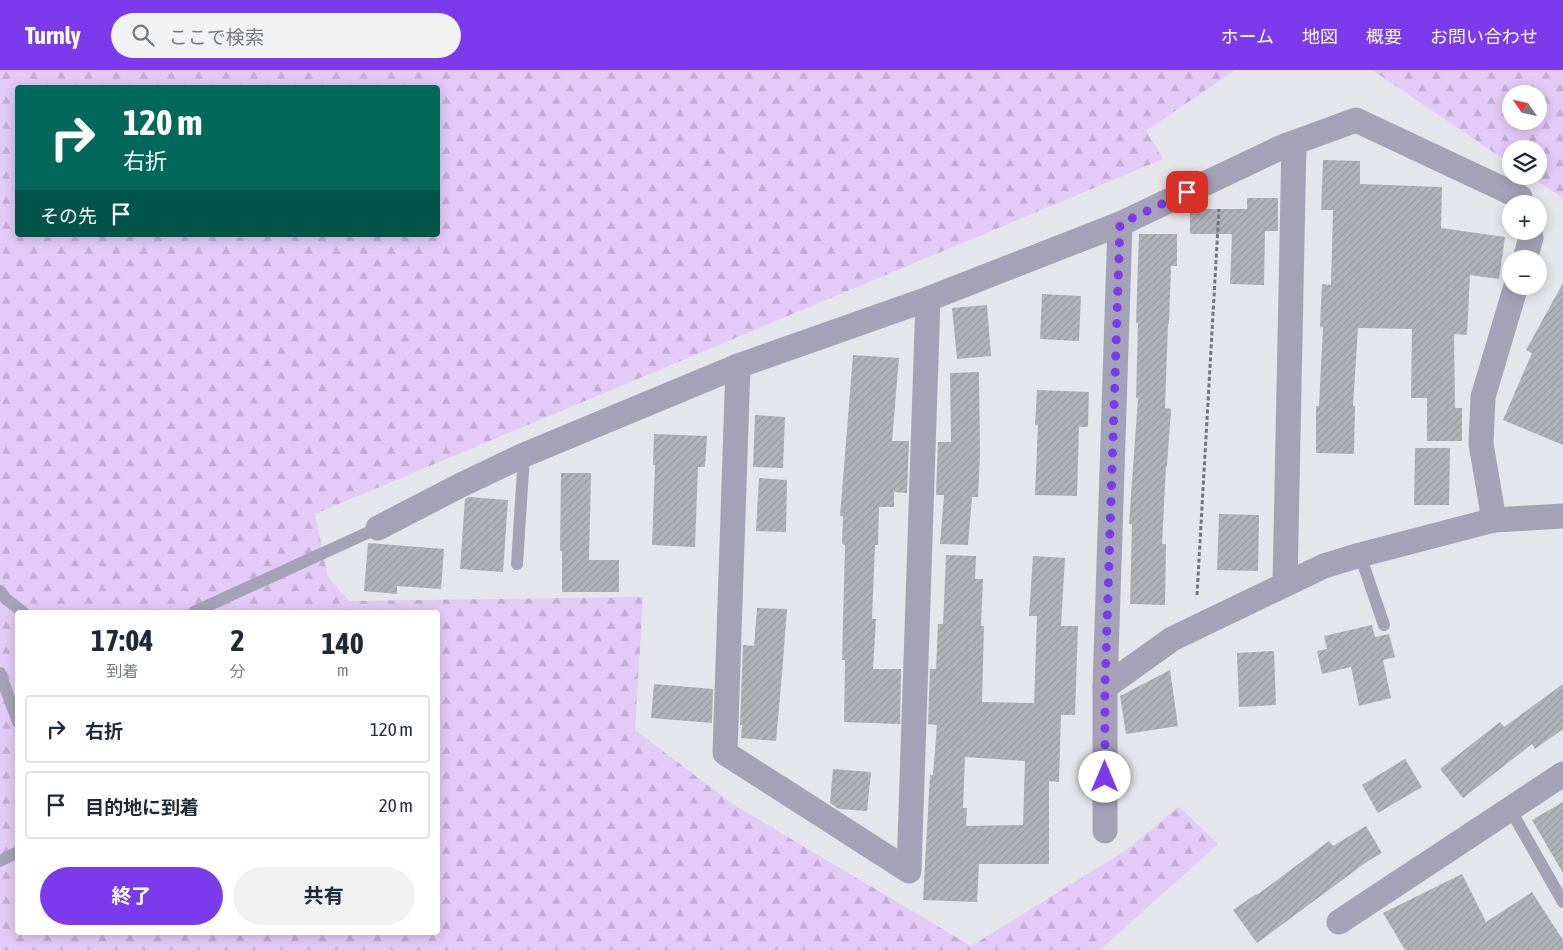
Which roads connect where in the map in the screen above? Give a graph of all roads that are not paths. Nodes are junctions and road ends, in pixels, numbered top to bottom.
1 (1294, 143) junction
2 (1516, 195) edge
3 (1120, 224) junction
4 (1513, 295) edge
5 (928, 299) junction
6 (738, 366) junction
7 (524, 455) junction
8 (1563, 516) edge
9 (1494, 520) junction
10 (378, 528) joint
11 (1360, 555) junction
12 (517, 564) dead end
13 (1285, 584) junction
14 (0, 590) edge
15 (20, 610) edge
16 (198, 610) edge
17 (1384, 625) dead end
18 (0, 673) edge
19 (1105, 687) junction
20 (15, 714) edge
21 (1563, 774) edge
22 (1510, 809) junction
23 (1105, 830) dead end
24 (15, 854) edge
25 (0, 861) edge
26 (1563, 902) edge
27 (1339, 922) dead end

1 - 2 street
1 - 3 street
1 - 13 street
3 - 5 street
3 - 19 street
4 - 9 street
5 - 6 street
5 - 6 street
6 - 7 street
7 - 10 street
7 - 12 lane
8 - 9 street
9 - 11 street
10 - 16 lane
11 - 13 street
11 - 17 lane
13 - 19 street
14 - 15 lane
18 - 20 lane
19 - 23 street
21 - 22 street
22 - 26 lane
22 - 27 street
24 - 25 lane

